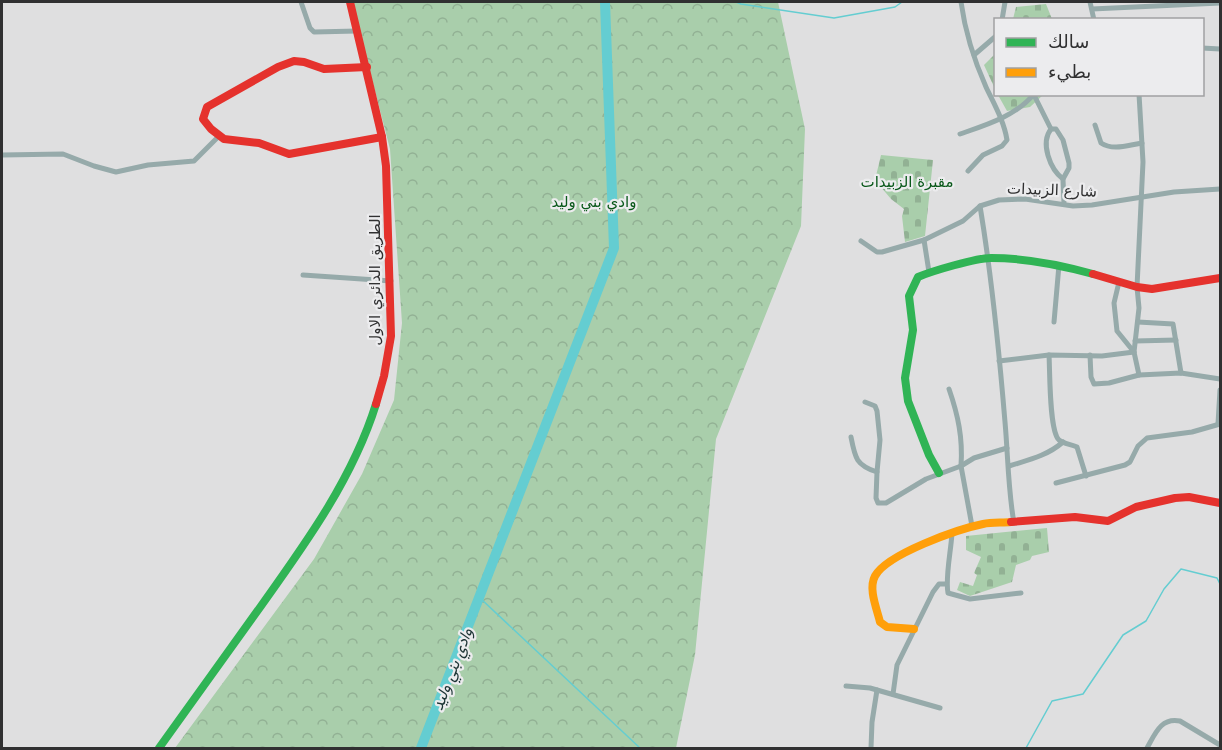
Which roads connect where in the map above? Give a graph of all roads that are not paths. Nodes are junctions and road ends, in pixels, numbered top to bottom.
1 (301, 2) edge
2 (350, 2) edge
3 (961, 2) edge
4 (1005, 2) edge
5 (1090, 2) edge
6 (1221, 3) edge
7 (1092, 9) junction
8 (1002, 18) edge
9 (1094, 18) edge
10 (357, 31) junction
11 (994, 38) edge
12 (1204, 48) edge
13 (1221, 49) edge
14 (974, 55) junction
15 (367, 67) junction
16 (1033, 96) edge
17 (1034, 96) edge
18 (1139, 96) edge
19 (1001, 118) junction
20 (1095, 125) dead end
21 (1051, 129) junction
22 (960, 134) dead end
23 (219, 136) junction
24 (382, 137) junction
25 (1142, 143) junction
26 (2, 155) edge
27 (968, 171) dead end
28 (1063, 178) junction
29 (1221, 189) edge
30 (1142, 199) junction
31 (1065, 204) junction
32 (980, 206) junction
33 (924, 240) junction
34 (861, 241) dead end
35 (989, 258) junction
36 (1059, 266) junction
37 (929, 272) junction
38 (303, 275) dead end
39 (1221, 278) edge
40 (391, 281) junction
41 (1119, 282) junction
42 (1137, 287) junction
43 (1054, 322) dead end
44 (1138, 322) junction
45 (1176, 340) junction
46 (1135, 341) junction
47 (1134, 352) junction
48 (1049, 355) junction
49 (1090, 355) junction
50 (999, 361) junction
51 (1181, 373) junction
52 (1139, 375) junction
53 (1221, 379) edge
54 (949, 389) dead end
55 (1221, 390) edge
56 (865, 402) dead end
57 (1219, 424) edge
58 (851, 437) dead end
59 (1063, 442) junction
60 (1007, 448) junction
61 (961, 465) junction
62 (1009, 466) junction
63 (877, 472) junction
64 (939, 473) junction
65 (1086, 476) junction
66 (1056, 483) dead end
67 (1221, 503) edge
68 (1014, 523) junction
69 (972, 526) junction
70 (952, 533) junction
71 (946, 584) junction
72 (1021, 593) dead end
73 (914, 629) junction
74 (846, 686) dead end
75 (877, 690) junction
76 (893, 694) junction
77 (940, 708) dead end
78 (1220, 747) edge
79 (159, 748) edge
80 (871, 748) edge
81 (1147, 748) edge

1 - 10 street
2 - 10 street, الطريق الدائري الاول
3 - 14 street
4 - 8 street
5 - 7 street
6 - 7 street
7 - 9 street
10 - 15 street, الطريق الدائري الاول
11 - 14 street
12 - 13 street
14 - 19 street
15 - 23 street
15 - 24 street, الطريق الدائري الاول
16 - 19 street
17 - 21 street
18 - 25 street
19 - 22 street
19 - 27 street
20 - 25 street
21 - 28 street
21 - 28 street
23 - 24 street
23 - 26 street
24 - 40 street, الطريق الدائري الاول
25 - 30 street
28 - 31 street
29 - 30 street, شارع الزبيدات
30 - 31 street, شارع الزبيدات
30 - 42 street
31 - 32 street, شارع الزبيدات
32 - 33 street, شارع الزبيدات
32 - 35 street
33 - 34 street, شارع الزبيدات
33 - 37 street
35 - 36 street
35 - 37 street
35 - 50 street
36 - 41 street
36 - 43 street
37 - 64 street
38 - 40 street
39 - 42 street
40 - 79 street, الطريق الدائري الاول
41 - 42 street
41 - 47 street
42 - 44 street
44 - 45 street
44 - 46 street
45 - 46 street
45 - 51 street
46 - 47 street
47 - 49 street
47 - 52 street
48 - 49 street
48 - 50 street
48 - 59 street
49 - 52 street
50 - 60 street
51 - 52 street
51 - 53 street
54 - 61 street
55 - 57 street
56 - 63 street
57 - 65 street
58 - 63 street
59 - 62 street
59 - 65 street
60 - 61 street
60 - 62 street
61 - 64 street
61 - 69 street
62 - 68 street
63 - 64 street
65 - 66 street
67 - 68 street
68 - 69 street
69 - 70 street
70 - 71 street
70 - 73 street
71 - 72 street
71 - 73 street
73 - 76 street
74 - 75 street
75 - 76 street
75 - 80 street
76 - 77 street
78 - 81 street

